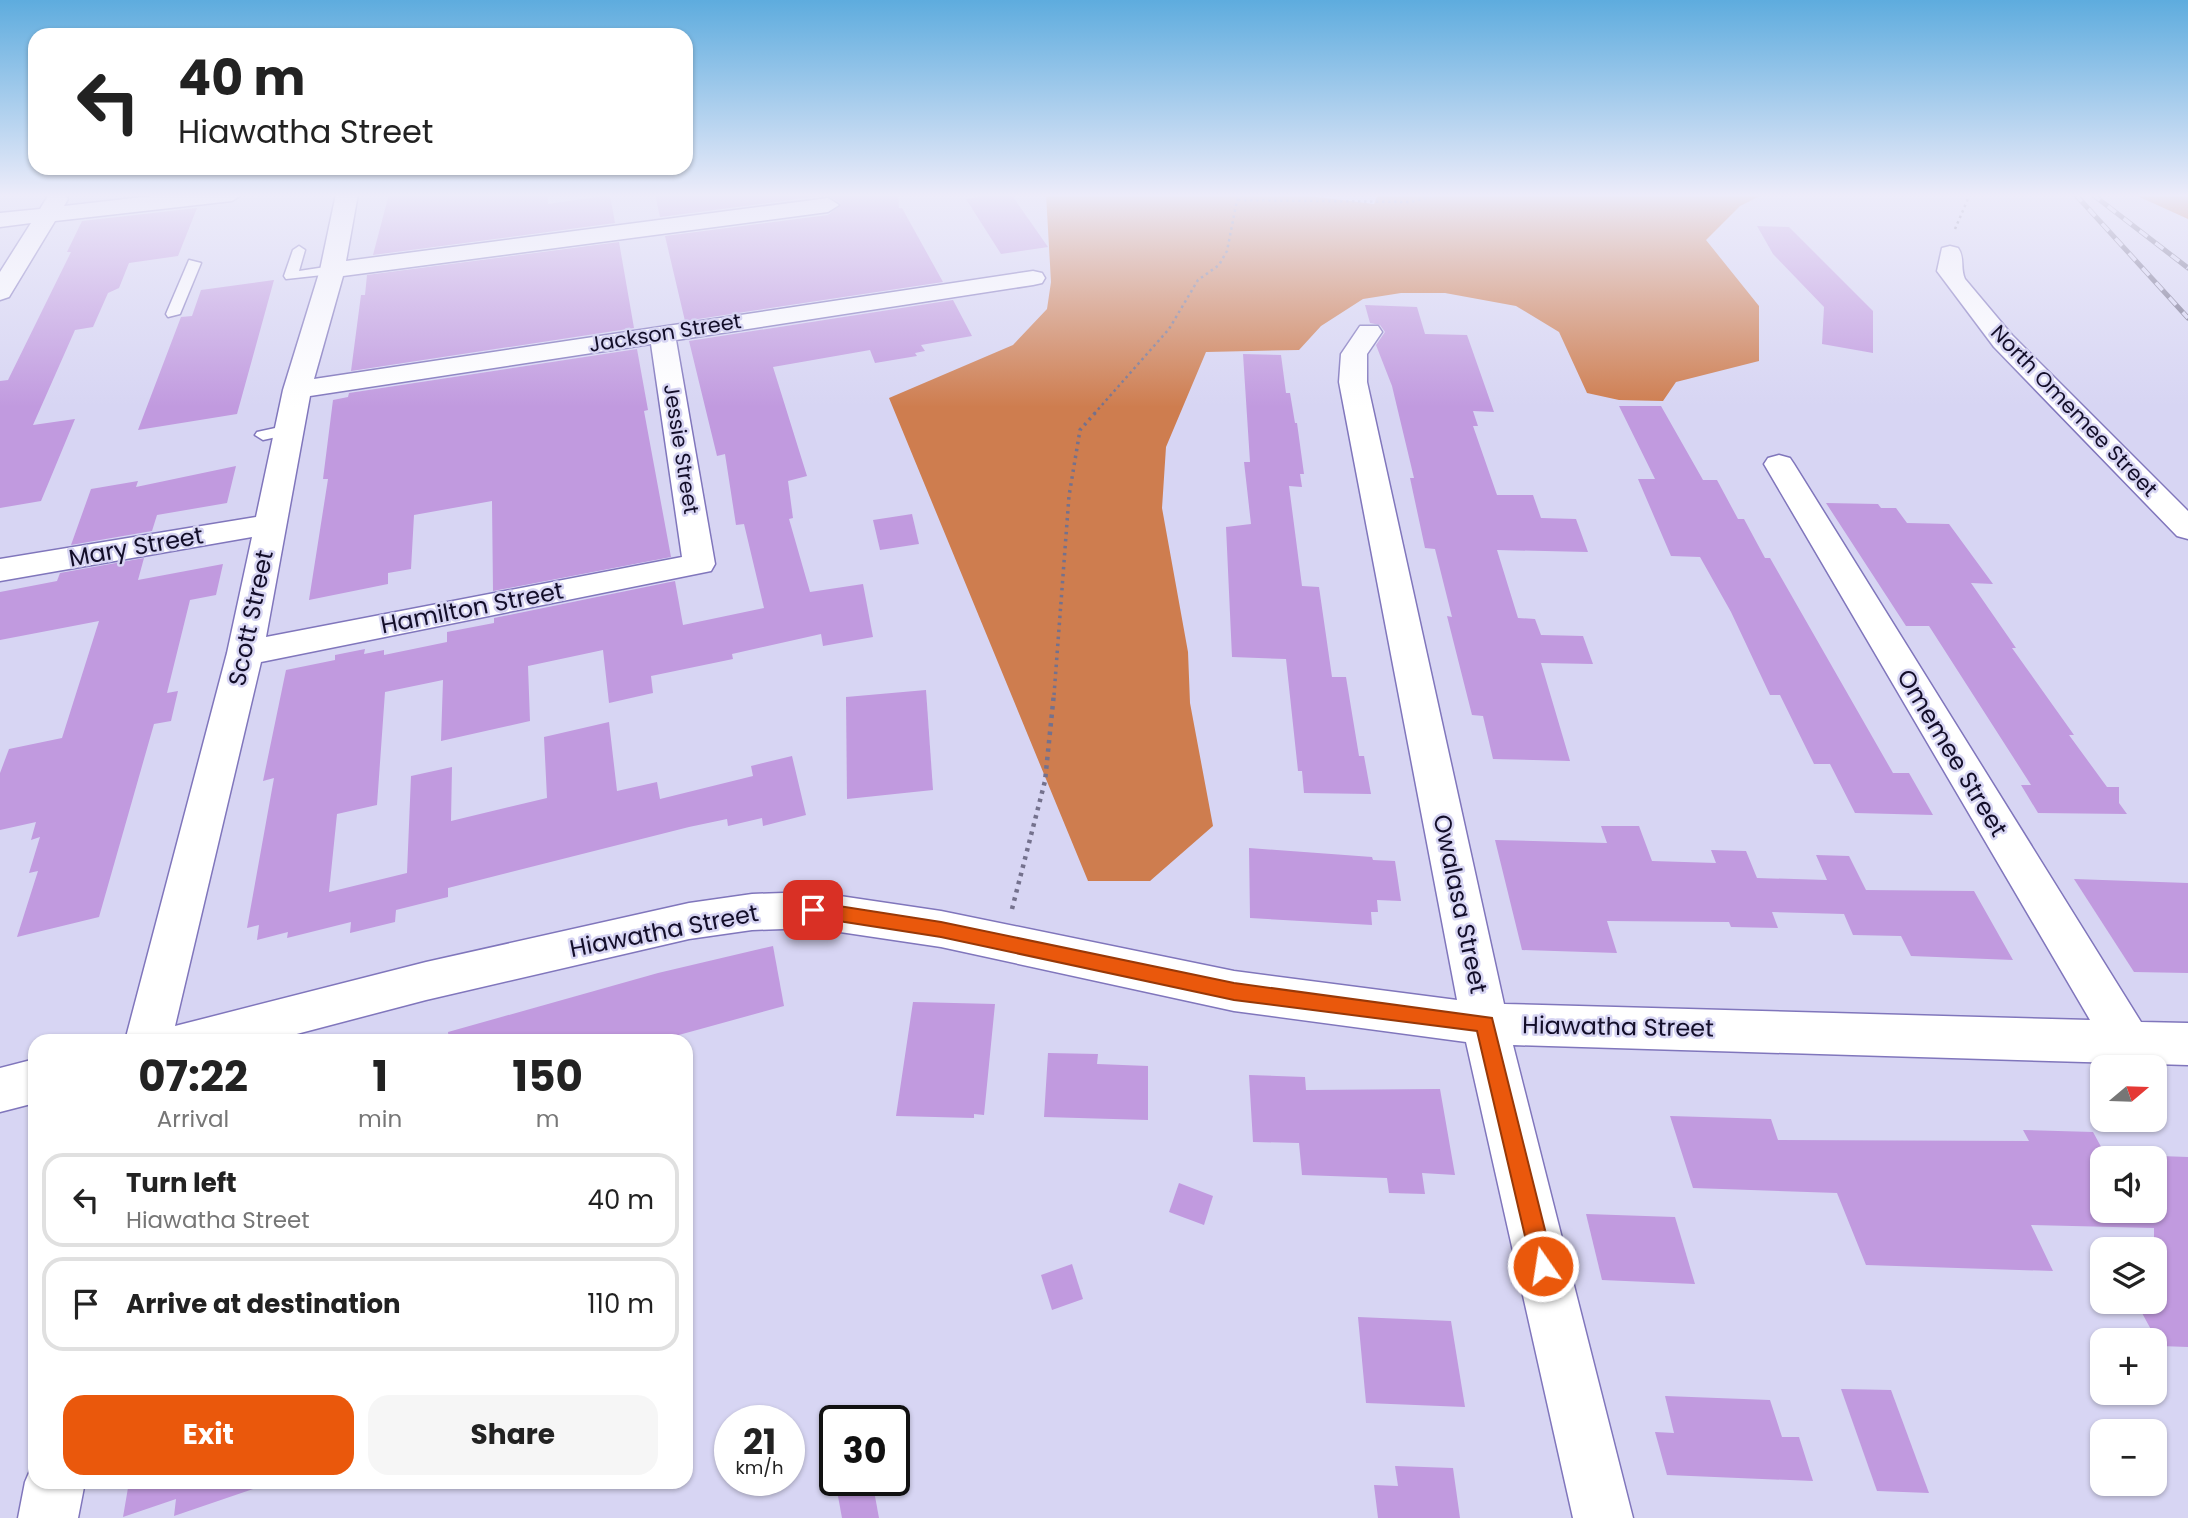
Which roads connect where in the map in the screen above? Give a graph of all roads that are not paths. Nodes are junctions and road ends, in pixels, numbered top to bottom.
1 (14, 265) edge
2 (193, 265) edge
3 (294, 265) edge
4 (333, 265) edge
5 (373, 265) edge
6 (1949, 265) edge
7 (332, 270) junction
8 (1032, 278) dead end
9 (4, 280) edge
10 (173, 314) dead end
11 (1369, 332) dead end
12 (663, 333) junction
13 (297, 390) junction
14 (1779, 464) dead end
15 (271, 524) junction
16 (2188, 529) edge
17 (699, 564) joint
18 (0, 570) edge
19 (245, 653) junction
20 (1485, 1024) junction
21 (150, 1034) edge
22 (219, 1034) edge
23 (2127, 1040) junction
24 (2188, 1044) edge
25 (28, 1083) edge
26 (0, 1090) edge
27 (54, 1489) edge
28 (48, 1518) edge
29 (1603, 1518) edge

1 - 9 street
2 - 10 lane
3 - 7 lane
4 - 7 street, Scott Street
5 - 7 street
6 - 16 street, North Omemee Street
7 - 13 street, Scott Street
8 - 12 street, Jackson Street
11 - 20 street, Owalasa Street
12 - 13 street, Jackson Street
12 - 17 street, Jessie Street
13 - 15 street, Scott Street
14 - 23 street, Omemee Street
15 - 18 street, Mary Street
15 - 19 street, Scott Street
17 - 19 street, Hamilton Street
19 - 21 street, Scott Street
20 - 22 street, Hiawatha Street
20 - 23 street, Hiawatha Street
20 - 29 street, Owalasa Street
23 - 24 street, Hiawatha Street
25 - 26 street
27 - 28 street

